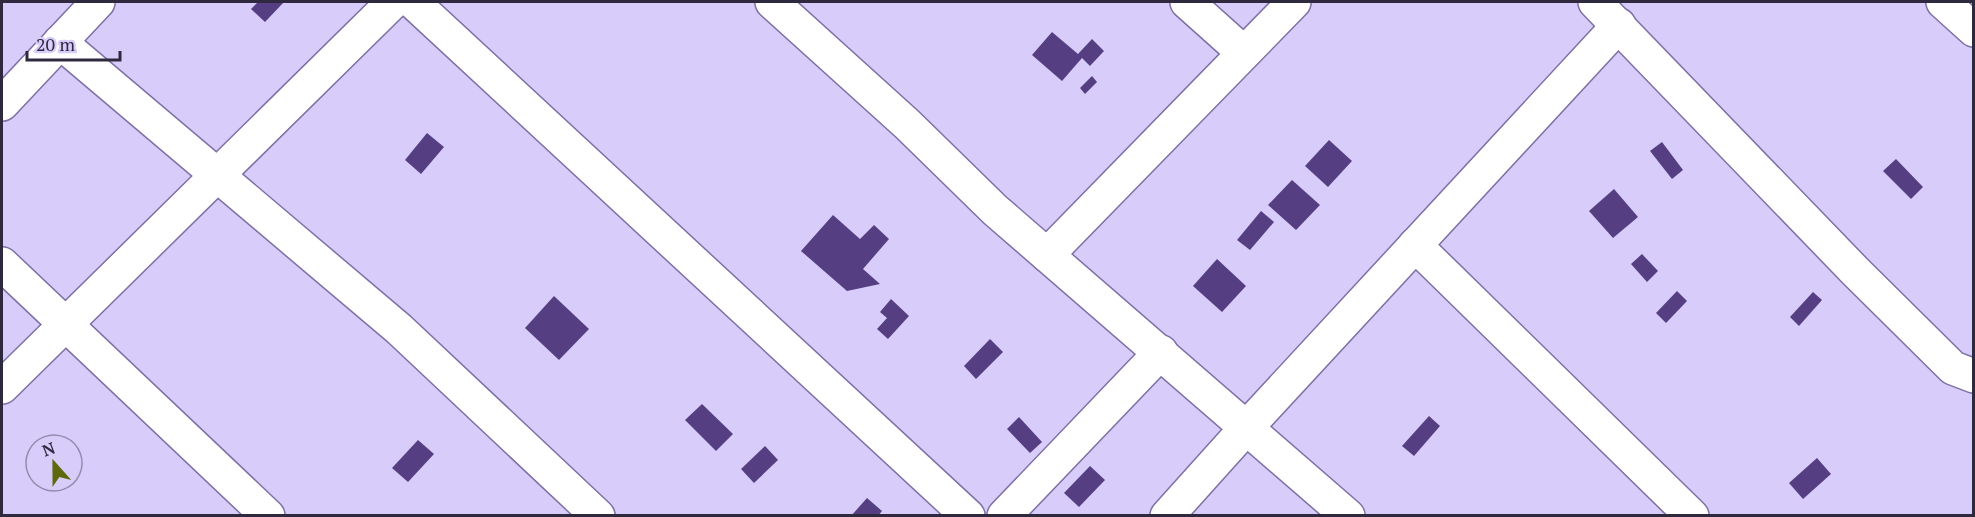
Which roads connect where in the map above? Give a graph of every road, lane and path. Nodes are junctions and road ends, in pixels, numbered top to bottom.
1 (98, 2) edge
2 (393, 2) edge
3 (413, 2) edge
4 (772, 2) edge
5 (1187, 2) edge
6 (1294, 2) edge
7 (1595, 2) edge
8 (1943, 2) edge
9 (1619, 25) junction
10 (1974, 30) edge
11 (60, 42) junction
12 (1244, 53) junction
13 (2, 104) edge
14 (216, 175) junction
15 (1415, 245) junction
16 (1047, 255) junction
17 (2, 264) edge
18 (65, 324) junction
19 (1161, 352) junction
20 (1974, 376) edge
21 (2, 387) edge
22 (1247, 427) junction
23 (268, 516) edge
24 (598, 516) edge
25 (968, 516) edge
26 (1004, 516) edge
27 (1167, 516) edge
28 (1348, 516) edge
29 (1692, 516) edge

1 - 11 street
2 - 14 street
3 - 25 street
4 - 16 street
5 - 12 street
6 - 12 street
7 - 9 street
8 - 10 street
9 - 15 street
9 - 20 street
11 - 13 street
11 - 14 street
12 - 16 street
14 - 18 street
14 - 24 street
15 - 22 street
15 - 29 street
16 - 19 street
17 - 18 street
18 - 21 street
18 - 23 street
19 - 22 street
19 - 26 street
22 - 27 street
22 - 28 street

